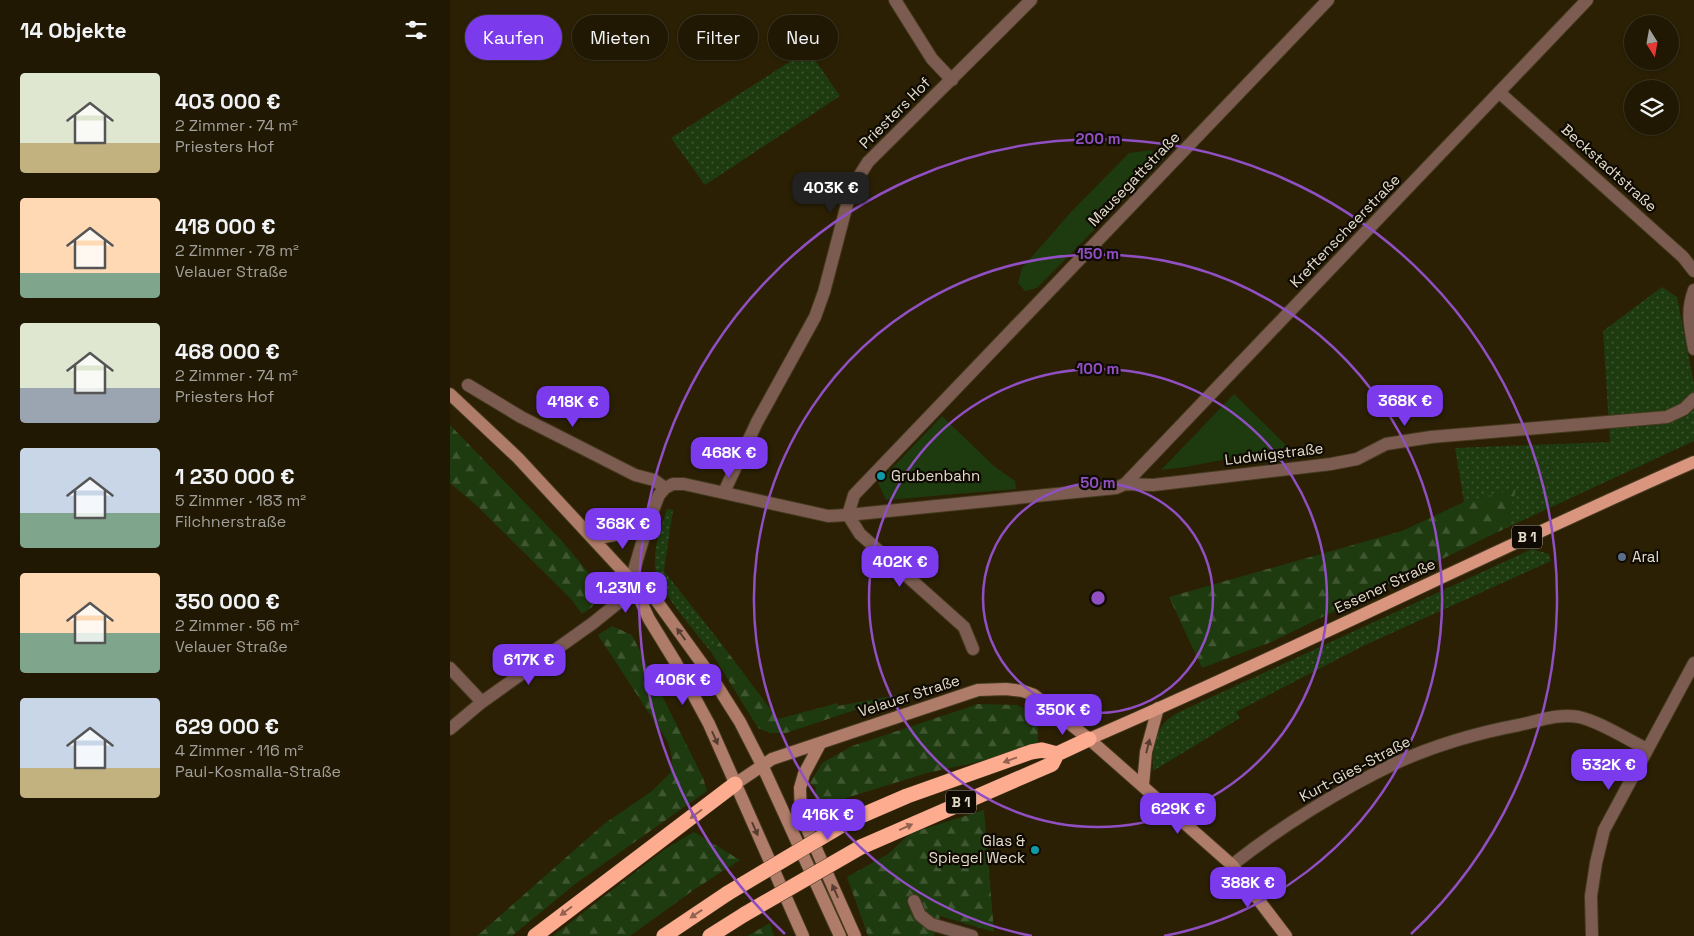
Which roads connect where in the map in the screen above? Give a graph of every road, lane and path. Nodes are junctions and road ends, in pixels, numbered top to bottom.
1 (895, 0) edge
2 (1031, 0) edge
3 (1328, 0) edge
4 (1587, 0) edge
5 (952, 80) junction
6 (1500, 93) junction
7 (1694, 271) edge
8 (1694, 290) edge
9 (1694, 349) edge
10 (468, 385) dead end
11 (450, 394) edge
12 (1694, 399) edge
13 (1694, 462) edge
14 (1125, 484) junction
15 (665, 488) junction
16 (724, 492) junction
17 (848, 515) junction
18 (648, 522) junction
19 (593, 539) junction
20 (632, 580) junction
21 (973, 649) dead end
22 (1694, 663) edge
23 (450, 668) edge
24 (482, 702) junction
25 (1158, 708) junction
26 (450, 729) edge
27 (1089, 739) junction
28 (820, 744) junction
29 (1647, 749) junction
30 (1057, 754) junction
31 (762, 765) junction
32 (735, 784) junction
33 (1143, 785) junction
34 (1232, 865) junction
35 (914, 901) dead end
36 (535, 936) edge
37 (664, 936) edge
38 (710, 936) edge
39 (802, 936) edge
40 (840, 936) edge
41 (855, 936) edge
42 (972, 936) edge
43 (1286, 936) edge
44 (1592, 936) edge

1 - 5 street
2 - 5 street, Priesters Hof
3 - 17 street, Mausegattstraße
4 - 6 street, Kreftenscheerstraße
5 - 16 street, Priesters Hof
6 - 7 street, Beckstadtstraße
6 - 14 street, Kreftenscheerstraße
8 - 9 street
10 - 15 street
11 - 19 main road
12 - 14 street, Ludwigstraße
13 - 25 main road, Essener Straße / B 1
14 - 17 street, Ludwigstraße
15 - 16 street
15 - 18 street
16 - 17 street
17 - 21 street
18 - 19 main road
18 - 20 street
19 - 20 main road
20 - 24 street
31 -> 20 main road
20 -> 32 main road
22 - 29 street
23 - 24 street
24 - 26 street
25 - 27 main road, Essener Straße / B 1
33 -> 25 main road
27 - 28 main road, Velauer Straße
27 - 30 highway, B 1
27 - 33 main road, Velauer Straße
28 - 31 main road, Velauer Straße
41 -> 28 main road
29 - 34 street, Kurt-Gies-Straße
29 - 44 street
30 -> 37 highway, bridge
38 -> 30 highway, B 1, bridge
31 - 32 main road, Velauer Straße
31 - 40 main road
32 -> 36 highway
32 -> 39 main road
33 - 34 main road, Velauer Straße
34 - 43 main road, Velauer Straße
35 - 42 street

